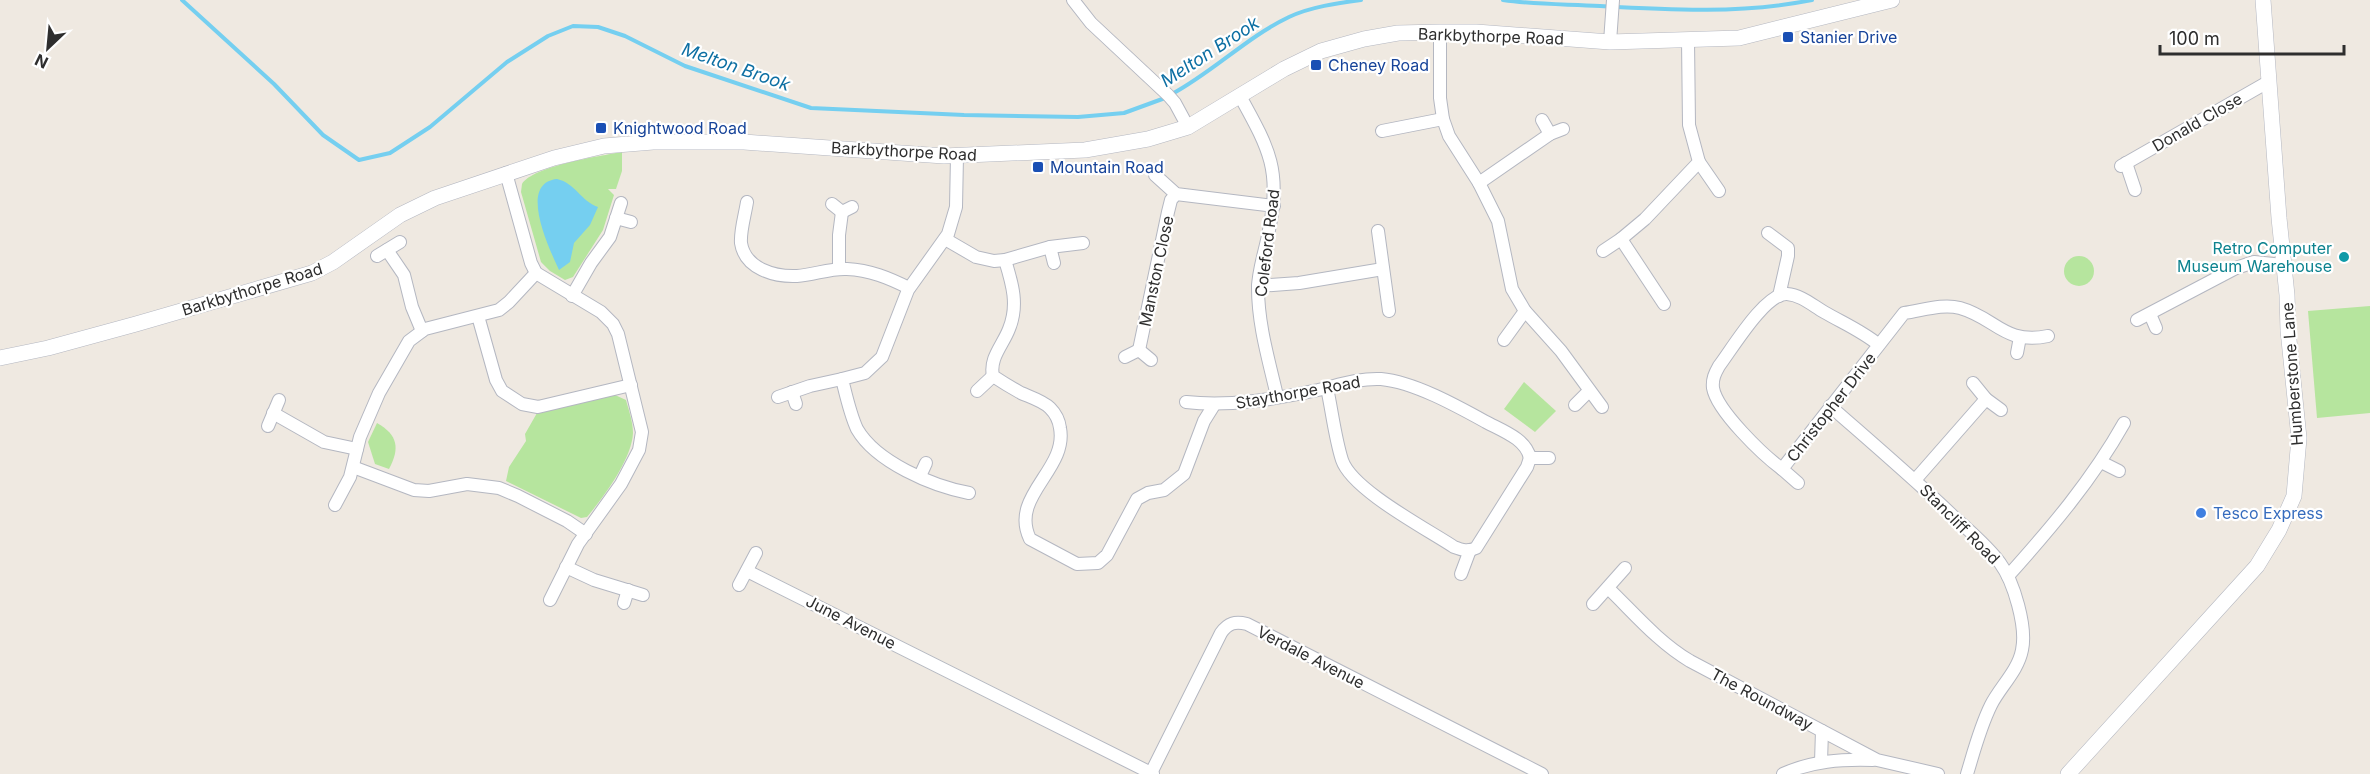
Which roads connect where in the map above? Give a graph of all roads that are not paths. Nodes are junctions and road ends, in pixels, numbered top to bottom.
1 (1073, 0) edge
2 (1613, 0) edge
3 (1892, 0) edge
4 (2263, 0) edge
5 (1440, 32) junction
6 (1688, 40) junction
7 (1610, 42) junction
8 (2268, 82) junction
9 (1240, 96) junction
10 (1443, 119) junction
11 (1542, 120) dead end
12 (1188, 127) junction
13 (1563, 129) dead end
14 (1382, 131) dead end
15 (1550, 134) junction
16 (957, 156) junction
17 (1699, 162) junction
18 (506, 173) junction
19 (1155, 175) dead end
20 (1479, 183) junction
21 (2135, 190) dead end
22 (1719, 191) dead end
23 (1176, 194) junction
24 (747, 202) dead end
25 (621, 203) dead end
26 (1274, 206) junction
27 (842, 208) dead end
28 (616, 218) junction
29 (631, 222) dead end
30 (1378, 231) dead end
31 (1768, 233) dead end
32 (945, 239) junction
33 (1621, 239) junction
34 (400, 242) dead end
35 (1083, 243) dead end
36 (1050, 247) junction
37 (1603, 251) dead end
38 (1005, 260) junction
39 (1054, 263) dead end
40 (2283, 265) junction
41 (839, 269) junction
42 (1383, 270) junction
43 (536, 273) junction
44 (1258, 286) junction
45 (909, 288) junction
46 (572, 296) junction
47 (1779, 296) junction
48 (1664, 304) dead end
49 (1389, 311) dead end
50 (1525, 311) junction
51 (2150, 314) junction
52 (478, 316) junction
53 (2137, 320) dead end
54 (2156, 328) dead end
55 (422, 330) junction
56 (2048, 336) dead end
57 (2020, 337) junction
58 (1504, 340) dead end
59 (1879, 345) junction
60 (1139, 350) junction
61 (2017, 353) dead end
62 (1125, 357) dead end
63 (0, 358) edge
64 (1151, 360) dead end
65 (993, 376) junction
66 (842, 379) junction
67 (1973, 383) dead end
68 (631, 385) junction
69 (1327, 388) junction
70 (977, 391) dead end
71 (1589, 391) junction
72 (792, 392) junction
73 (1277, 396) junction
74 (778, 397) dead end
75 (1986, 399) junction
76 (279, 400) dead end
77 (1186, 402) dead end
78 (796, 405) dead end
79 (1214, 405) junction
80 (1575, 405) dead end
81 (1830, 406) junction
82 (1602, 407) dead end
83 (2001, 410) dead end
84 (273, 413) junction
85 (2124, 423) dead end
86 (267, 426) dead end
87 (357, 449) junction
88 (1530, 458) junction
89 (1549, 458) dead end
90 (2101, 462) junction
91 (926, 463) dead end
92 (352, 467) junction
93 (1782, 469) junction
94 (2119, 471) dead end
95 (920, 476) junction
96 (1915, 480) junction
97 (1798, 483) dead end
98 (969, 493) dead end
99 (335, 505) dead end
100 (585, 534) junction
101 (1470, 550) junction
102 (756, 553) dead end
103 (566, 567) junction
104 (1625, 568) dead end
105 (747, 571) junction
106 (1461, 574) dead end
107 (2008, 576) junction
108 (739, 585) dead end
109 (1608, 588) junction
110 (628, 590) junction
111 (643, 594) dead end
112 (550, 600) dead end
113 (624, 603) dead end
114 (1593, 604) dead end
115 (1822, 731) junction
116 (1877, 760) junction
117 (1821, 762) junction
118 (1152, 773) edge
119 (1542, 774) edge
120 (1783, 774) edge
121 (1938, 774) edge
122 (1967, 774) edge
123 (2068, 774) edge

1 - 12 street
2 - 7 street
3 - 6 street, Barkbythorpe Road
4 - 8 street, Humberstone Lane
5 - 7 street, Barkbythorpe Road
5 - 9 street, Barkbythorpe Road
5 - 10 street
6 - 7 street, Barkbythorpe Road
6 - 17 street
8 - 21 street, Donald Close
8 - 40 street, Humberstone Lane
9 - 12 street, Barkbythorpe Road
9 - 26 street, Coleford Road
10 - 14 street
10 - 20 street
11 - 15 street
12 - 16 street, Barkbythorpe Road
13 - 15 street
15 - 20 street
16 - 18 street, Barkbythorpe Road
16 - 32 street
17 - 22 street
17 - 33 street
18 - 43 street
18 - 63 street, Barkbythorpe Road
19 - 23 street, Manston Close
20 - 50 street
23 - 26 street, Manston Close
23 - 60 street, Manston Close
24 - 41 street
25 - 28 street
26 - 44 street, Coleford Road
27 - 41 street
28 - 29 street
28 - 46 street
30 - 42 street
31 - 47 street
32 - 38 street
32 - 45 street
33 - 37 street
33 - 48 street
34 - 55 street
35 - 36 street
36 - 38 street
36 - 39 street
38 - 65 street
40 - 51 street
40 - 123 street, Humberstone Lane
41 - 45 street
42 - 44 street
42 - 49 street
43 - 46 street
43 - 52 street
44 - 73 street, Coleford Road
45 - 66 street
46 - 68 street
47 - 59 street, Christopher Drive
47 - 93 street, Christopher Drive
50 - 58 street
50 - 71 street
51 - 53 street
51 - 54 street
52 - 55 street
52 - 68 street
55 - 87 street
56 - 57 street, Christopher Drive
57 - 59 street, Christopher Drive
57 - 61 street
59 - 81 street, Christopher Drive
60 - 62 street, Manston Close
60 - 64 street, Manston Close
65 - 70 street
65 - 79 street
66 - 72 street
66 - 95 street
67 - 75 street
68 - 100 street
69 - 73 street, Staythorpe Road
69 - 88 street, Staythorpe Road
69 - 101 street
71 - 80 street
71 - 82 street
72 - 74 street
72 - 78 street
73 - 79 street, Staythorpe Road
75 - 83 street
75 - 96 street
76 - 84 street
77 - 79 street, Staythorpe Road
81 - 93 street, Christopher Drive
81 - 96 street, Stancliff Road
84 - 86 street
84 - 87 street
85 - 90 street
87 - 92 street
88 - 89 street
88 - 101 street
90 - 94 street
90 - 107 street
91 - 95 street
92 - 99 street
92 - 100 street
93 - 97 street, Christopher Drive
95 - 98 street
96 - 107 street, Stancliff Road
100 - 103 street
101 - 106 street
102 - 105 street
103 - 110 street
103 - 112 street
104 - 109 street
105 - 108 street
105 - 118 street, June Avenue
107 - 122 street, Stancliff Road
109 - 114 street
109 - 115 street, The Roundway
110 - 111 street
110 - 113 street
115 - 116 street, The Roundway
115 - 117 street
116 - 117 street
116 - 121 street, The Roundway
117 - 120 street
118 - 119 street, Verdale Avenue

